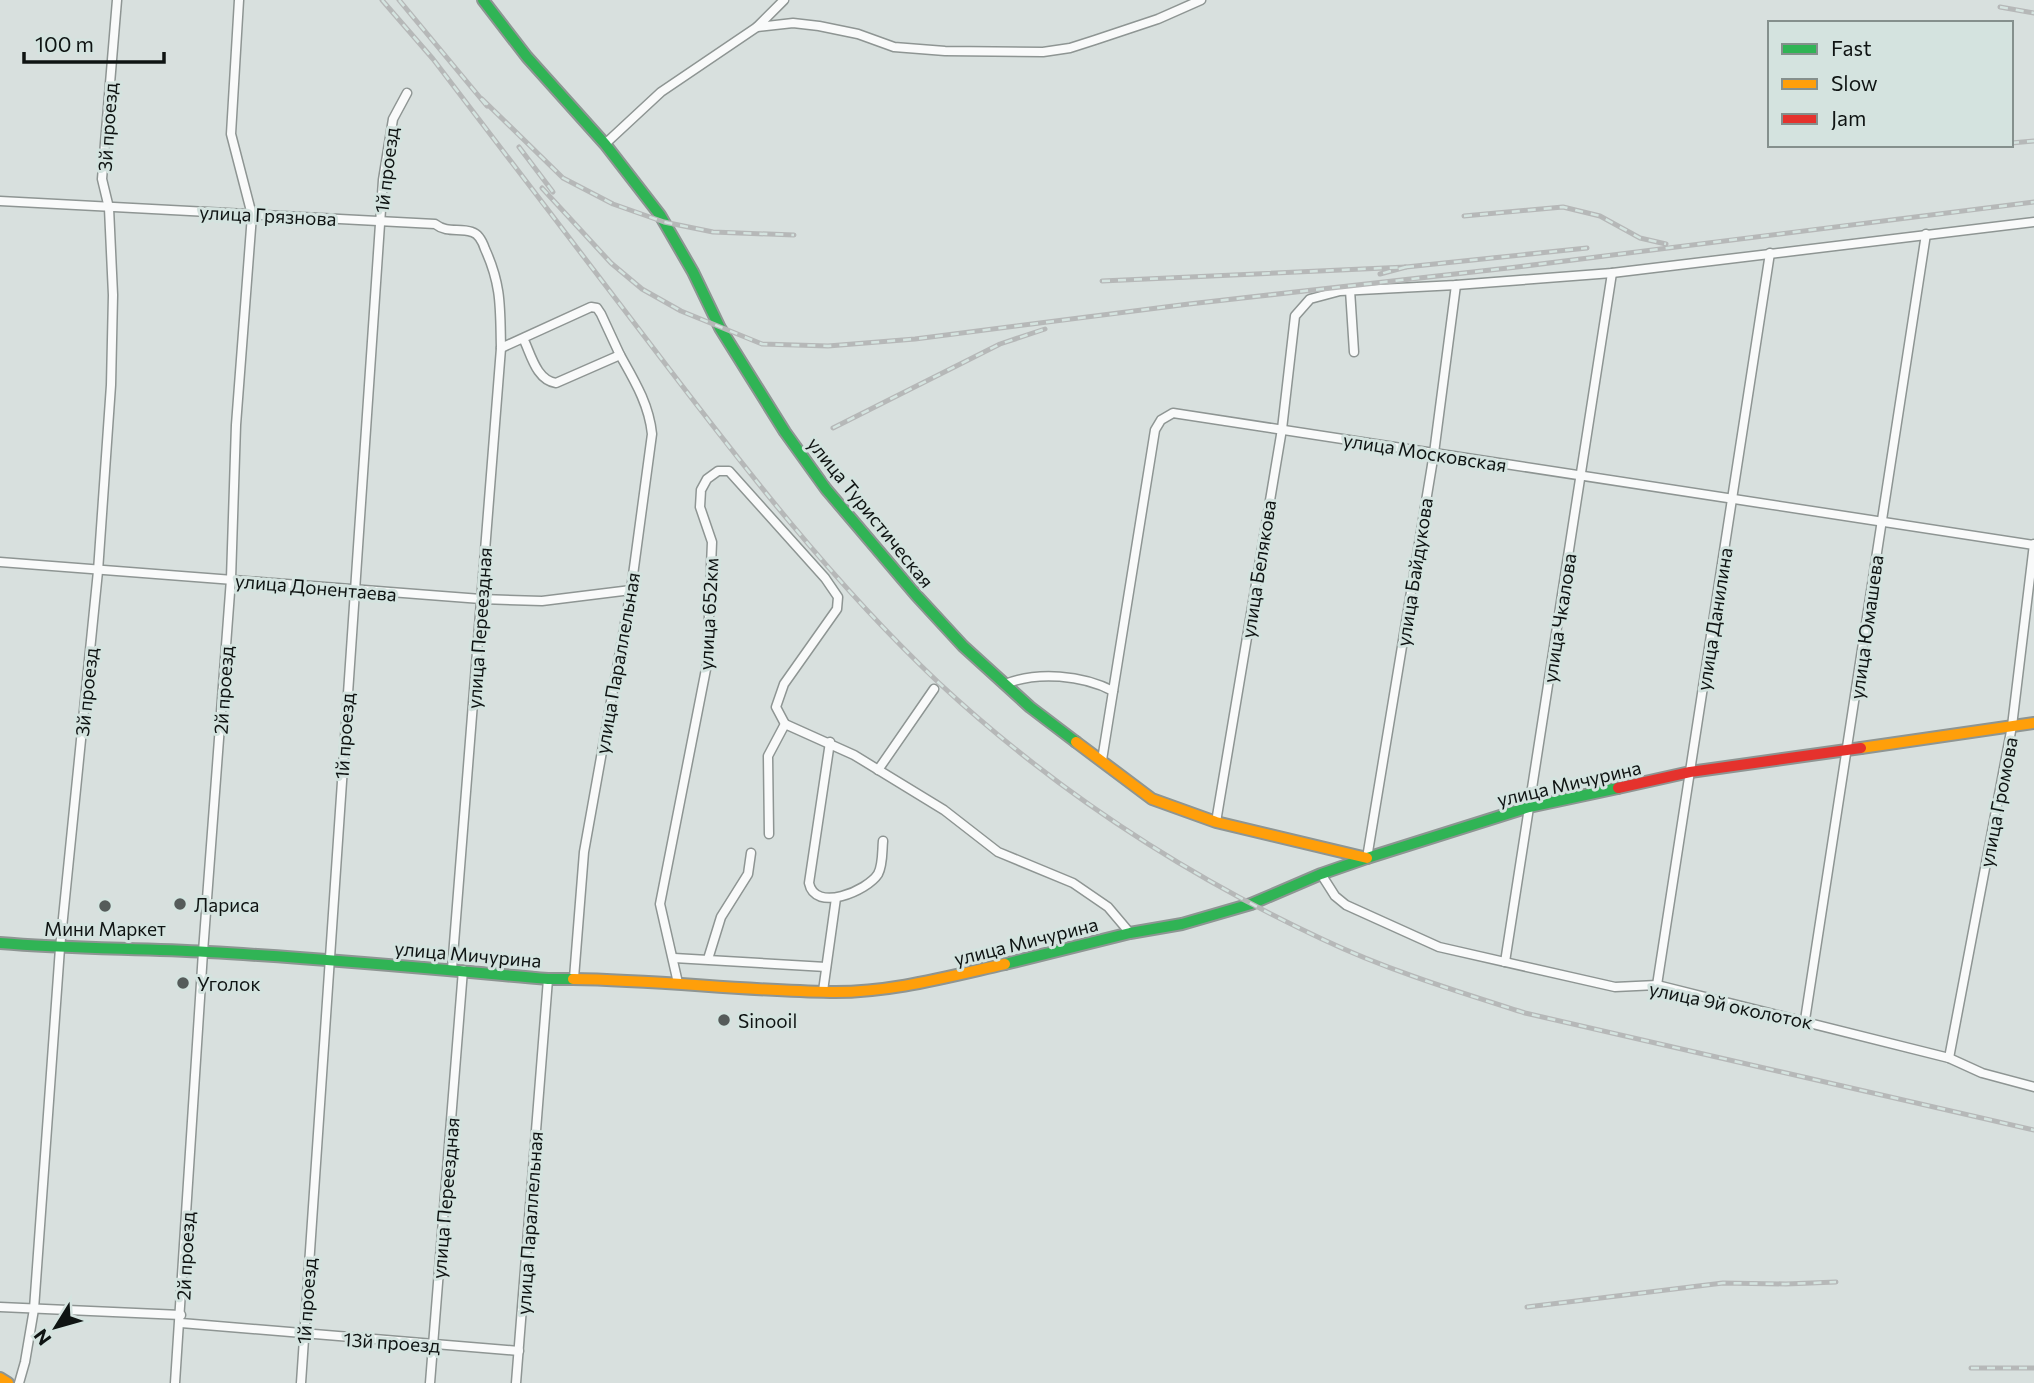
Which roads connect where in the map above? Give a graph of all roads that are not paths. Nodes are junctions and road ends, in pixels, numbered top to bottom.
1 (117, 0) edge
2 (239, 0) edge
3 (483, 0) edge
4 (784, 0) edge
5 (1201, 0) edge
6 (757, 27) junction
7 (407, 93) dead end
8 (605, 145) junction
9 (0, 201) edge
10 (109, 208) junction
11 (252, 215) junction
12 (380, 221) junction
13 (2034, 222) edge
14 (1926, 234) junction
15 (1770, 253) junction
16 (1612, 273) junction
17 (1456, 285) junction
18 (499, 286) joint
19 (1350, 290) junction
20 (523, 338) junction
21 (501, 348) junction
22 (1354, 352) dead end
23 (620, 355) junction
24 (1282, 429) junction
25 (1434, 453) junction
26 (1581, 477) junction
27 (1732, 500) junction
28 (1882, 523) junction
29 (2034, 545) edge
30 (0, 562) edge
31 (98, 571) junction
32 (231, 579) junction
33 (631, 590) junction
34 (354, 591) junction
35 (481, 599) junction
36 (1005, 684) junction
37 (934, 689) dead end
38 (1113, 691) junction
39 (2034, 723) edge
40 (785, 724) junction
41 (2012, 726) junction
42 (830, 742) junction
43 (1848, 750) junction
44 (1102, 760) junction
45 (878, 770) junction
46 (1690, 772) junction
47 (1529, 807) junction
48 (1216, 822) junction
49 (769, 834) dead end
50 (883, 841) dead end
51 (751, 853) dead end
52 (1367, 858) junction
53 (1321, 874) junction
54 (836, 898) junction
55 (1130, 933) junction
56 (0, 943) edge
57 (61, 948) junction
58 (203, 952) junction
59 (674, 958) junction
60 (328, 959) junction
61 (708, 960) junction
62 (1505, 962) junction
63 (826, 967) junction
64 (458, 970) junction
65 (574, 978) junction
66 (548, 979) junction
67 (678, 983) junction
68 (1657, 985) junction
69 (823, 991) junction
70 (1805, 1020) junction
71 (1949, 1058) junction
72 (2034, 1087) edge
73 (0, 1307) edge
74 (34, 1309) junction
75 (181, 1319) junction
76 (304, 1335) junction
77 (433, 1345) junction
78 (519, 1351) junction
79 (0, 1378) edge
80 (8, 1383) edge
81 (19, 1383) edge
82 (176, 1383) edge
83 (301, 1383) edge
84 (430, 1383) edge
85 (516, 1383) edge

1 - 10 street, 3й проезд
2 - 11 street, 2й проезд
3 - 8 main road, улица Туристическая
4 - 6 street
5 - 6 street
6 - 8 street
7 - 12 street, 1й проезд
8 - 36 main road, улица Туристическая
9 - 10 street, улица Грязнова
10 - 11 street, улица Грязнова
10 - 31 street, 3й проезд
11 - 12 street, улица Грязнова
11 - 32 street, 2й проезд
12 - 18 street, улица Грязнова
12 - 34 street, 1й проезд
13 - 14 street
14 - 15 street
14 - 28 street, улица Юмашева
15 - 16 street
15 - 27 street, улица Данилина
16 - 17 street
16 - 26 street, улица Чкалова
17 - 19 street
17 - 25 street, улица Байдукова
18 - 21 street, улица Переездная
19 - 22 street
19 - 24 street, улица Белякова
20 - 21 street
20 - 23 street
20 - 23 street, улица Параллельная
21 - 35 street, улица Переездная
23 - 33 street, улица Параллельная
24 - 25 street, улица Московская
24 - 38 street, улица Московская
24 - 48 street, улица Белякова
25 - 26 street, улица Московская
25 - 52 street, улица Байдукова
26 - 27 street, улица Московская
26 - 47 street, улица Чкалова
27 - 28 street, улица Московская
27 - 46 street, улица Данилина
28 - 29 street, улица Московская
28 - 43 street, улица Юмашева
29 - 41 street, улица Громова
30 - 31 street, улица Донентаева
31 - 32 street, улица Донентаева
31 - 57 street, 3й проезд
32 - 34 street, улица Донентаева
32 - 58 street, 2й проезд
33 - 35 street, улица Донентаева
33 - 65 street, улица Параллельная
34 - 35 street, улица Донентаева
34 - 60 street, 1й проезд
35 - 64 street, улица Переездная
36 - 38 street
36 - 44 main road, улица Туристическая
37 - 45 street
38 - 44 street, улица Московская
39 - 41 main road, улица Мичурина
40 - 42 street
40 - 49 street
40 - 59 street, улица 652км
41 - 43 main road, улица Мичурина
41 - 71 street, улица Громова
42 - 45 street
42 - 54 street
43 - 46 main road, улица Мичурина
43 - 70 street, улица Юмашева
44 - 48 main road, улица Туристическая
45 - 55 street
46 - 47 main road, улица Мичурина
46 - 68 street, улица Данилина
47 - 52 main road, улица Мичурина
47 - 62 street, улица Чкалова
48 - 52 main road, улица Туристическая
50 - 54 street
51 - 61 street
52 - 53 main road, улица Мичурина
53 - 55 main road, улица Мичурина
53 - 62 street, улица 9й околоток
54 - 63 street
55 - 69 main road, улица Мичурина
56 - 57 main road, улица Мичурина
57 - 58 main road, улица Мичурина
57 - 74 street, 3й проезд
58 - 60 main road, улица Мичурина
58 - 75 street, 2й проезд
59 - 61 street
59 - 67 street, улица 652км
60 - 64 main road, улица Мичурина
60 - 76 street, 1й проезд
61 - 63 street
62 - 68 street, улица 9й околоток
63 - 69 street
64 - 66 main road, улица Мичурина
64 - 77 street, улица Переездная
65 - 66 main road, улица Мичурина
65 - 67 main road, улица Мичурина
66 - 78 street, улица Параллельная
67 - 69 main road, улица Мичурина
68 - 70 street, улица 9й околоток
70 - 71 street, улица 9й околоток
71 - 72 street, улица 9й околоток
73 - 74 street, 13й проезд
74 - 75 street, 13й проезд
74 - 81 street, 3й проезд
75 - 76 street, 13й проезд
75 - 82 street, 2й проезд
76 - 77 street, 13й проезд
76 - 83 street, 1й проезд
77 - 78 street, 13й проезд
77 - 84 street, улица Переездная
78 - 85 street, улица Параллельная
79 - 80 main road

